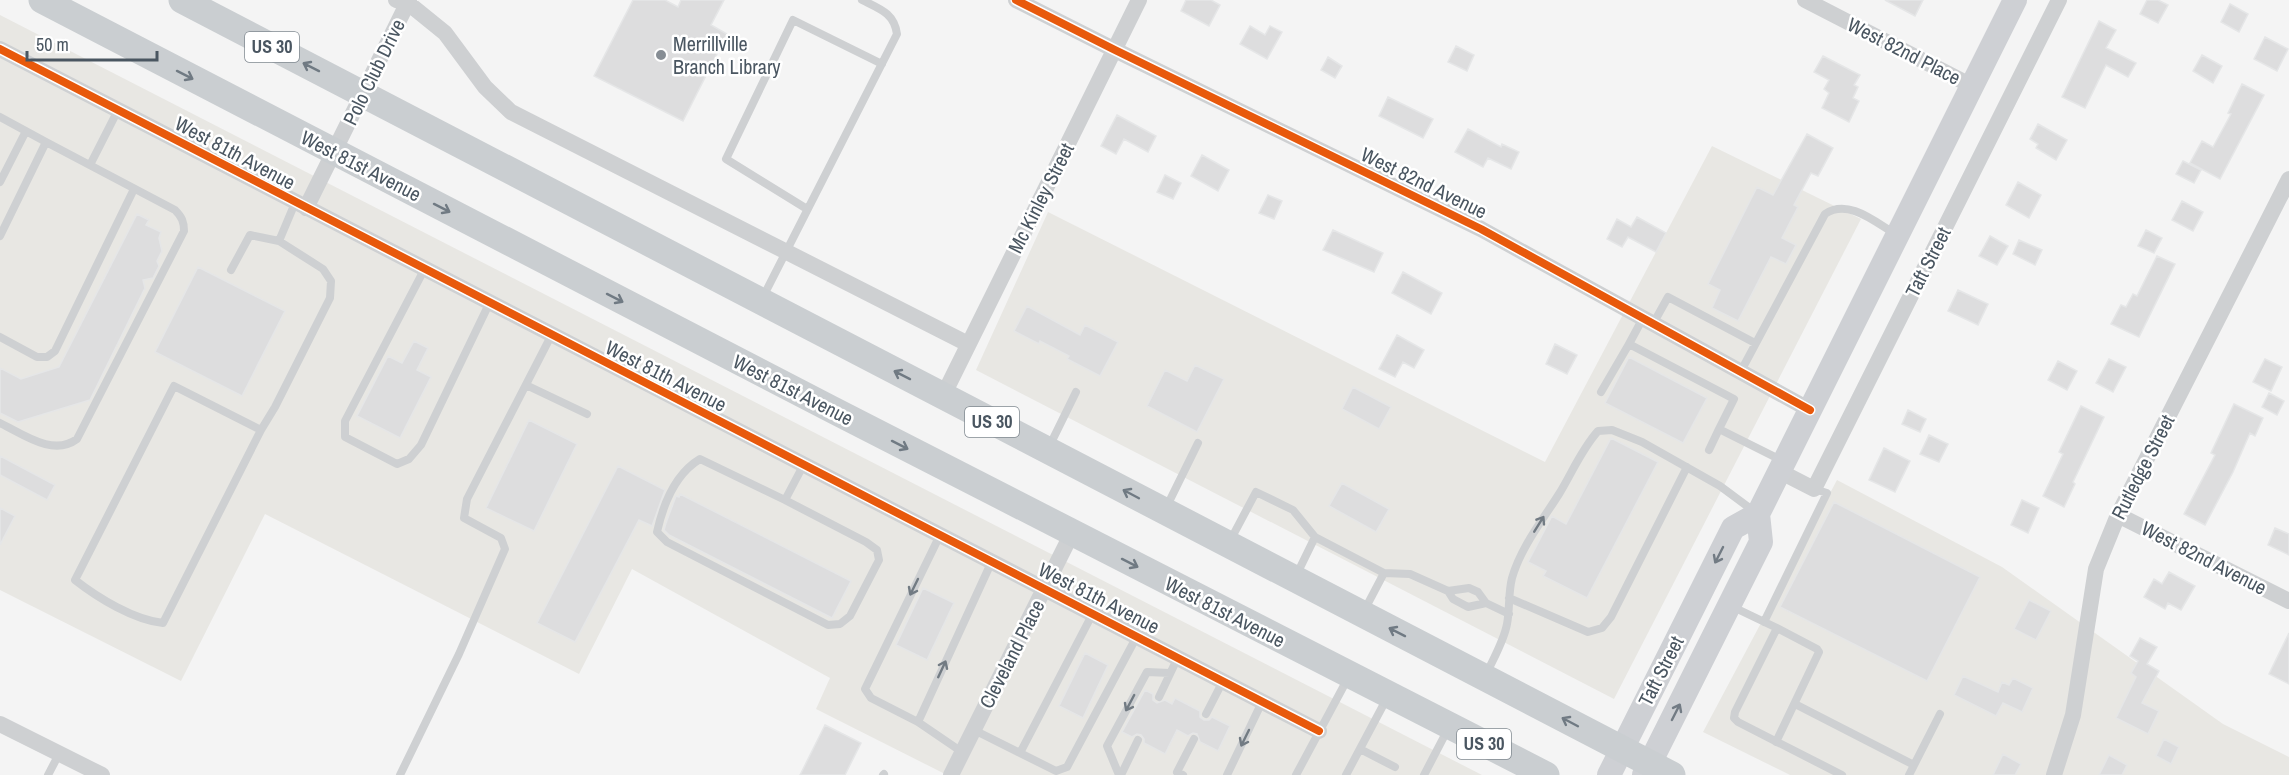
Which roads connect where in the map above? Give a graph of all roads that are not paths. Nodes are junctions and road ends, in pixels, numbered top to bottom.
1 (42, 0) edge
2 (182, 0) edge
3 (862, 0) edge
4 (1016, 0) edge
5 (1139, 0) edge
6 (1804, 0) edge
7 (2015, 0) edge
8 (2059, 0) edge
9 (404, 1) edge
10 (0, 50) edge
11 (1114, 50) junction
12 (882, 64) junction
13 (1972, 86) junction
14 (363, 94) junction
15 (118, 110) junction
16 (0, 117) edge
17 (26, 131) junction
18 (46, 142) junction
19 (334, 152) junction
20 (90, 165) junction
21 (2289, 179) edge
22 (0, 182) edge
23 (134, 189) junction
24 (301, 206) junction
25 (807, 209) junction
26 (0, 236) edge
27 (1897, 236) junction
28 (279, 241) junction
29 (785, 252) junction
30 (231, 270) dead end
31 (424, 270) junction
32 (760, 301) junction
33 (489, 304) junction
34 (1648, 321) junction
35 (551, 336) junction
36 (0, 337) edge
37 (968, 344) junction
38 (1629, 344) junction
39 (1755, 344) junction
40 (1741, 371) junction
41 (526, 385) junction
42 (1076, 392) dead end
43 (1601, 392) dead end
44 (943, 396) junction
45 (1810, 410) junction
46 (587, 414) dead end
47 (0, 423) edge
48 (1719, 429) junction
49 (261, 430) junction
50 (1198, 443) dead end
51 (1048, 450) junction
52 (1709, 450) dead end
53 (804, 464) junction
54 (1684, 465) junction
55 (1781, 466) junction
56 (1814, 489) junction
57 (785, 500) junction
58 (1164, 511) junction
59 (1758, 514) junction
60 (2118, 515) junction
61 (1072, 533) junction
62 (940, 535) junction
63 (1315, 537) junction
64 (1228, 544) junction
65 (992, 561) junction
66 (1384, 573) junction
67 (1295, 579) junction
68 (1045, 588) junction
69 (1448, 591) junction
70 (1509, 598) junction
71 (2289, 601) edge
72 (1486, 603) junction
73 (1729, 604) junction
74 (1093, 613) junction
75 (1362, 614) junction
76 (1509, 614) junction
77 (1764, 622) junction
78 (1777, 628) junction
79 (1137, 636) junction
80 (1174, 665) junction
81 (1349, 675) junction
82 (1485, 678) junction
83 (1223, 681) junction
84 (1389, 695) junction
85 (1159, 697) dead end
86 (1262, 702) junction
87 (1795, 704) junction
88 (1206, 714) dead end
89 (1940, 714) dead end
90 (918, 722) junction
91 (0, 724) edge
92 (1449, 726) junction
93 (974, 730) junction
94 (1319, 731) junction
95 (1194, 739) dead end
96 (1138, 740) dead end
97 (1776, 742) junction
98 (1360, 749) junction
99 (1622, 749) junction
100 (962, 752) junction
101 (1020, 753) junction
102 (59, 754) junction
103 (1914, 765) junction
104 (1395, 767) dead end
105 (1655, 771) edge
106 (48, 775) edge
107 (102, 775) edge
108 (400, 775) edge
109 (951, 775) edge
110 (1120, 775) edge
111 (1183, 775) edge
112 (1227, 775) edge
113 (1296, 775) edge
114 (1346, 775) edge
115 (1424, 775) edge
116 (1546, 775) edge
117 (1609, 775) edge
118 (1842, 775) edge
119 (1909, 775) edge
120 (2054, 775) edge

1 -> 19 main road, West 81st Avenue / US 30
14 -> 2 main road, US 30
3 - 12 lane
4 - 11 street, West 82nd Avenue
5 - 11 street, Mc Kinley Street
6 - 13 street, West 82nd Place
7 - 13 main road, Taft Street
8 - 56 street, Taft Street
9 - 14 street, Polo Club Drive
9 - 29 street
10 - 15 street, West 81th Avenue
11 - 34 street, West 82nd Avenue
11 - 37 street, Mc Kinley Street
12 - 25 lane
12 - 25 lane
13 - 27 main road, Taft Street
14 - 19 street, Polo Club Drive
14 - 32 main road, US 30
15 - 20 lane
15 - 24 street, West 81th Avenue
16 - 17 lane
17 - 18 lane
17 - 22 lane
18 - 20 lane
18 - 26 lane
19 - 24 street, Polo Club Drive
19 -> 61 main road, West 81st Avenue / US 30
20 - 23 lane
21 - 60 street, Rutledge Street
23 - 36 lane
23 - 47 lane
24 - 28 lane
24 - 31 street, West 81th Avenue
25 - 29 lane
27 - 39 lane
27 - 45 main road, Taft Street
28 - 30 lane
28 - 49 lane
29 - 32 lane
29 - 37 street
31 - 33 street, West 81th Avenue
31 - 33 lane
44 -> 32 main road, US 30
33 - 35 street, West 81th Avenue
34 - 38 lane
34 - 39 lane
34 - 40 street, West 82nd Avenue
35 - 41 lane
35 - 53 street, West 81th Avenue
37 - 44 street, Mc Kinley Street
38 - 43 lane
38 - 48 lane
39 - 40 lane
40 - 45 street, West 82nd Avenue
41 - 46 lane
41 - 108 lane
42 - 51 lane
44 - 51 main road, US 30
45 - 55 main road, Taft Street
48 - 52 lane
48 - 55 lane
49 - 49 lane
50 - 58 lane
58 -> 51 main road, US 30
53 - 57 lane
53 - 62 street, West 81th Avenue
54 - 59 lane
54 - 70 lane
70 -> 54 lane
55 - 56 street
55 - 59 main road, Taft Street
56 - 77 lane
57 - 57 lane
58 - 64 main road, US 30
59 - 73 main road, Taft Street
59 -> 99 main road, Taft Street
60 - 71 street, West 82nd Avenue
60 - 120 street, Rutledge Street
61 - 68 street, Cleveland Place
61 -> 81 main road, West 81st Avenue / US 30
62 - 65 street, West 81th Avenue
62 -> 90 lane
63 - 64 lane
63 - 66 lane
63 - 67 lane
64 - 67 main road, US 30
65 - 68 street, West 81th Avenue
90 -> 65 lane
66 - 69 lane
66 - 75 lane
67 - 75 main road, US 30
68 - 74 street, West 81th Avenue
68 - 93 street, Cleveland Place
69 - 72 lane
69 - 72 lane
70 - 76 lane
72 - 76 lane
73 - 77 lane
105 -> 73 main road, Taft Street
74 - 79 street, West 81th Avenue
74 - 101 lane
82 -> 75 main road, US 30
76 - 82 lane
77 - 78 lane
78 - 87 lane
78 - 97 lane
79 - 80 street, West 81th Avenue
79 - 101 lane
80 - 83 street, West 81th Avenue
80 - 85 lane
80 -> 110 lane
81 - 84 main road, West 81st Avenue / US 30
81 - 94 lane
99 -> 82 main road, US 30
83 - 86 street, West 81th Avenue
83 - 88 lane
84 - 92 main road, West 81st Avenue / US 30
84 - 98 lane
86 - 94 street, West 81th Avenue
86 -> 112 lane
87 - 97 lane
87 - 103 lane
89 - 103 lane
90 - 100 lane
91 - 102 street
92 - 115 lane
92 - 116 main road, West 81st Avenue / US 30
93 - 100 street, Cleveland Place
93 - 101 lane
94 - 113 lane
95 - 111 lane
96 - 110 lane
97 - 118 lane
98 - 104 lane
98 - 114 lane
99 - 105 main road, US 30
99 - 117 main road, Taft Street
100 - 109 street, Cleveland Place
102 - 106 lane
102 - 107 street
103 - 119 lane

